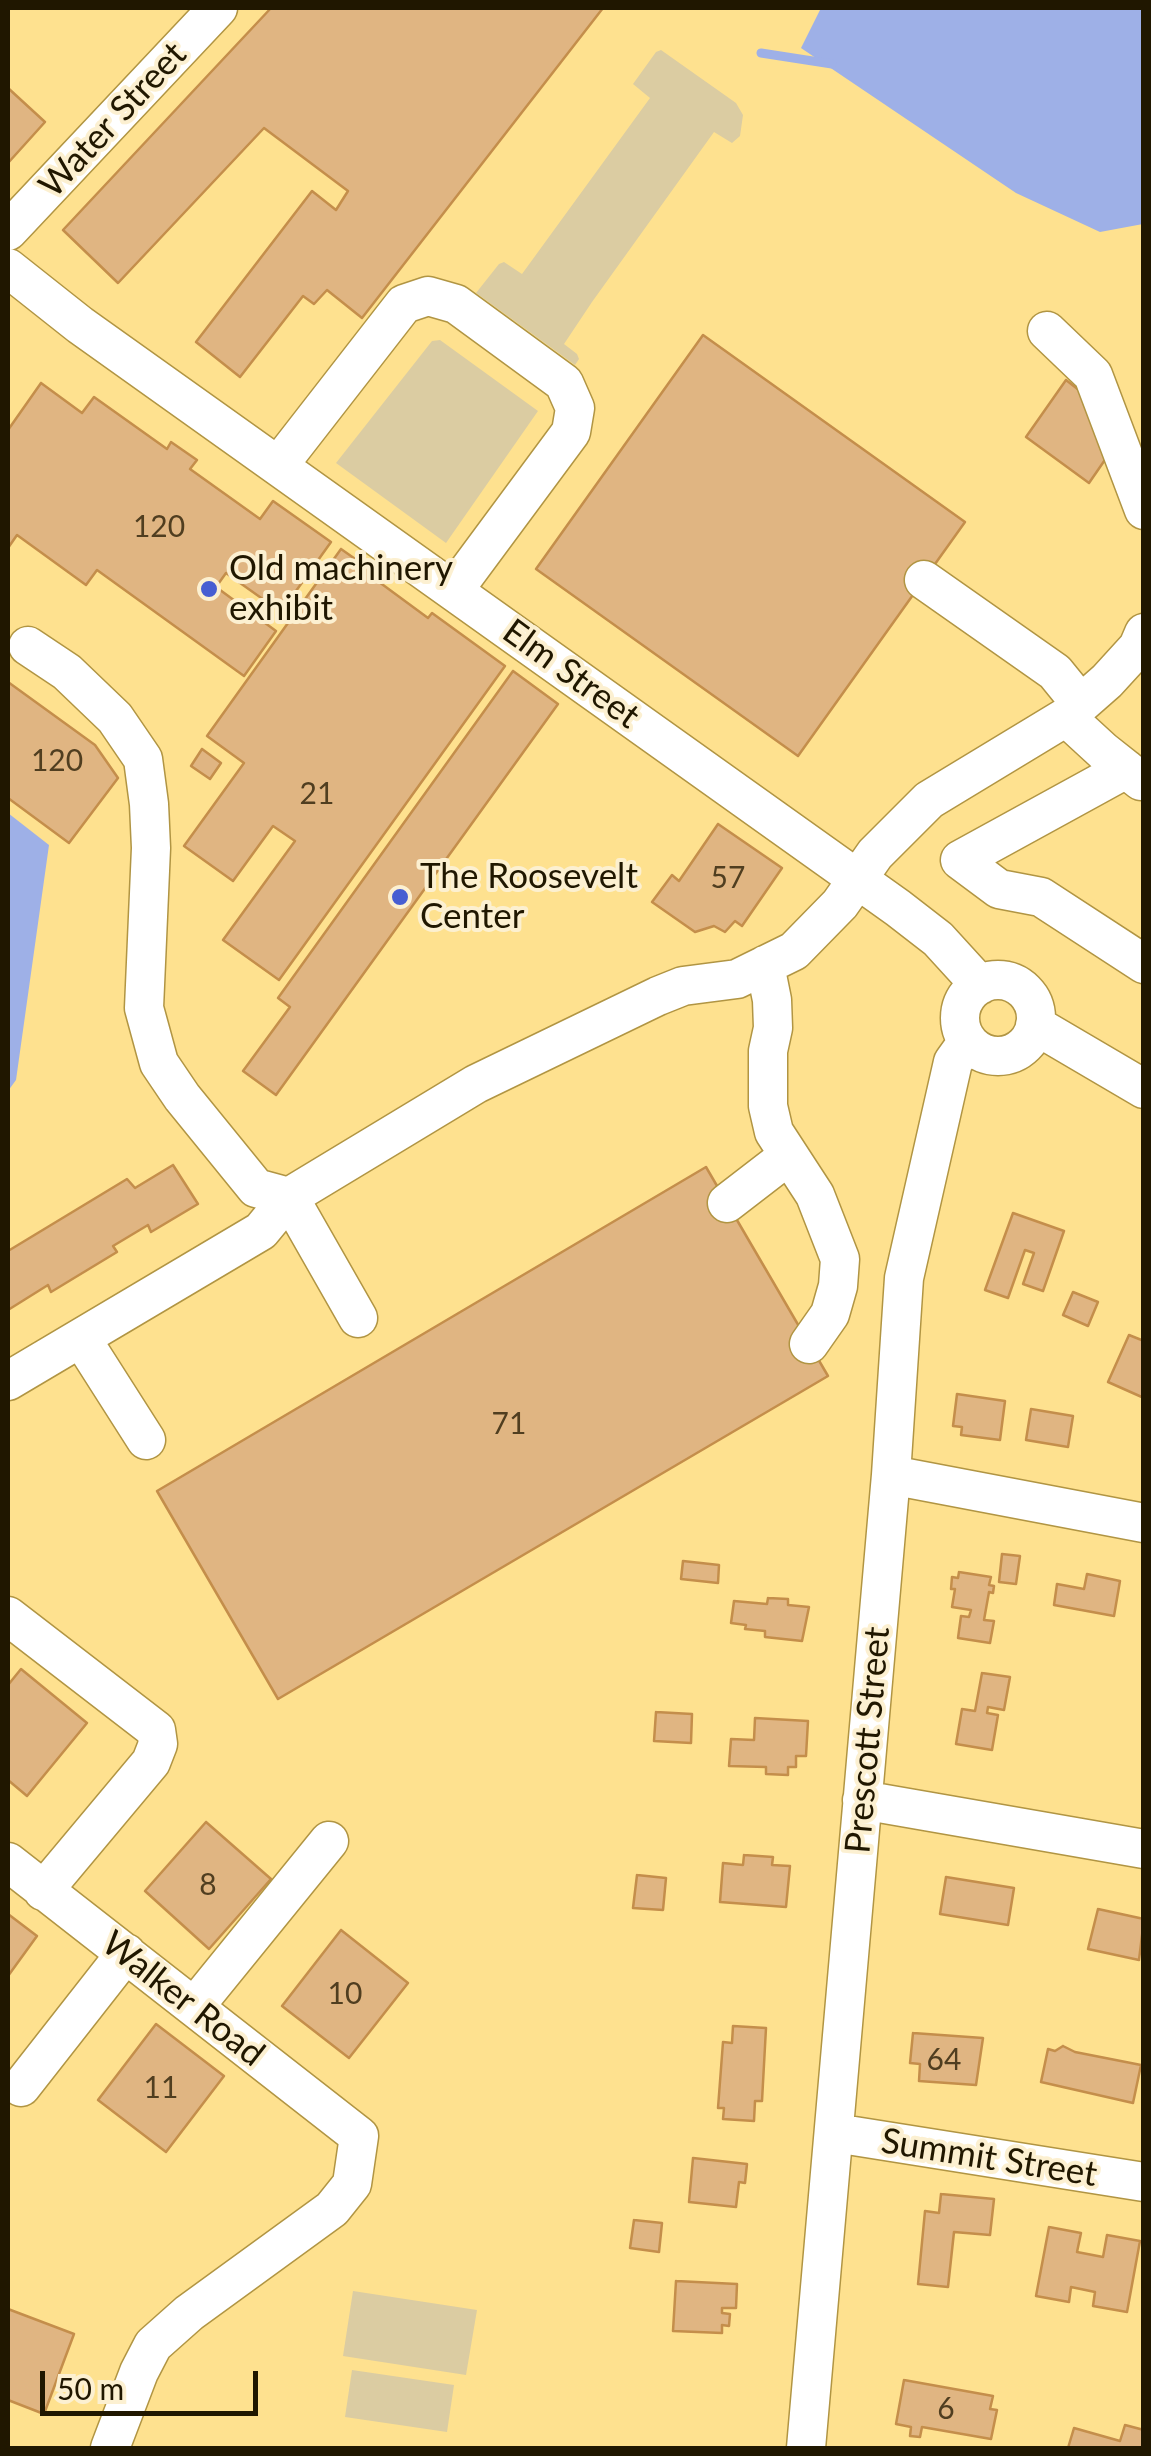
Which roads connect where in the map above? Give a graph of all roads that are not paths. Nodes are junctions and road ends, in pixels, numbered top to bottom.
1 (218, 8) edge
2 (8, 231) edge
3 (8, 268) edge
4 (1047, 331) dead end
5 (278, 466) junction
6 (1144, 510) edge
7 (924, 580) dead end
8 (454, 590) junction
9 (1142, 644) edge
10 (28, 646) dead end
11 (1074, 710) junction
12 (1129, 764) edge
13 (856, 881) junction
14 (1144, 964) edge
15 (765, 965) junction
16 (980, 985) junction
17 (1035, 1025) junction
18 (968, 1041) junction
19 (1144, 1089) edge
20 (788, 1156) junction
21 (289, 1197) junction
22 (727, 1203) dead end
23 (358, 1318) dead end
24 (80, 1338) junction
25 (809, 1344) dead end
26 (8, 1381) edge
27 (146, 1440) dead end
28 (890, 1474) junction
29 (1144, 1523) edge
30 (8, 1616) edge
31 (862, 1800) junction
32 (330, 1842) dead end
33 (1144, 1849) edge
34 (8, 1862) edge
35 (43, 1891) junction
36 (126, 1953) junction
37 (194, 2006) junction
38 (21, 2087) dead end
39 (835, 2133) junction
40 (1144, 2182) edge
41 (110, 2448) edge
42 (806, 2448) edge

1 - 2 street, Water Street
3 - 5 street, Elm Street
4 - 6 street
5 - 8 street, Elm Street
5 - 8 street
7 - 11 street
8 - 13 street, Elm Street
9 - 11 street
10 - 21 street
11 - 12 street
11 - 13 street
12 - 14 street
13 - 15 street
13 - 16 street, Elm Street
15 - 20 street
15 - 21 street
16 - 17 street
16 - 18 street
17 - 18 street
17 - 19 street
18 - 28 street, Prescott Street
20 - 22 street
20 - 25 street
21 - 23 street
21 - 24 street
24 - 26 street
24 - 27 street
28 - 29 street
28 - 31 street, Prescott Street
30 - 35 street
31 - 33 street
31 - 39 street, Prescott Street
32 - 37 street
34 - 35 street, Walker Road
35 - 36 street, Walker Road
36 - 37 street, Walker Road
36 - 38 street
37 - 41 street, Walker Road
39 - 40 street, Summit Street
39 - 42 street, Prescott Street

